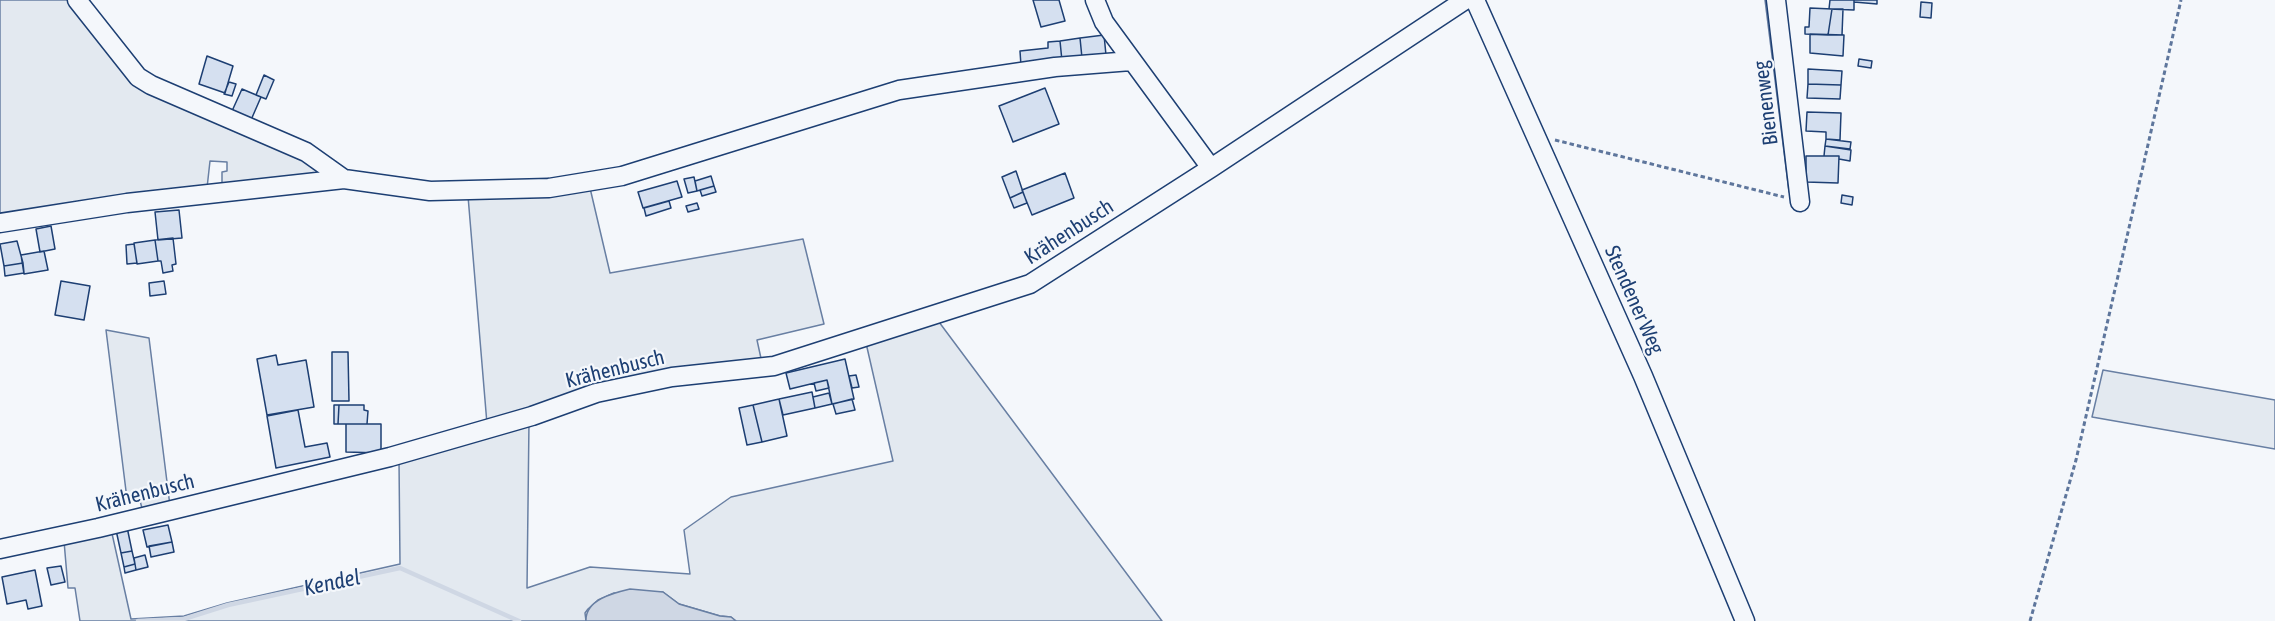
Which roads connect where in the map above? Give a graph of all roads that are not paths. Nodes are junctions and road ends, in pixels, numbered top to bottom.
1 (77, 0) edge
2 (1095, 0) edge
3 (1465, 0) edge
4 (1475, 0) edge
5 (1776, 0) edge
6 (1131, 61) junction
7 (1211, 168) junction
8 (344, 179) junction
9 (1800, 202) road end
10 (0, 223) edge
11 (0, 549) edge
12 (1744, 621) edge

1 - 8 street
2 - 6 street
3 - 7 street, Krähenbusch
4 - 12 street, Stendener Weg
5 - 9 street, Bienenweg
6 - 7 street
6 - 8 street
7 - 11 street, Krähenbusch
8 - 10 street

